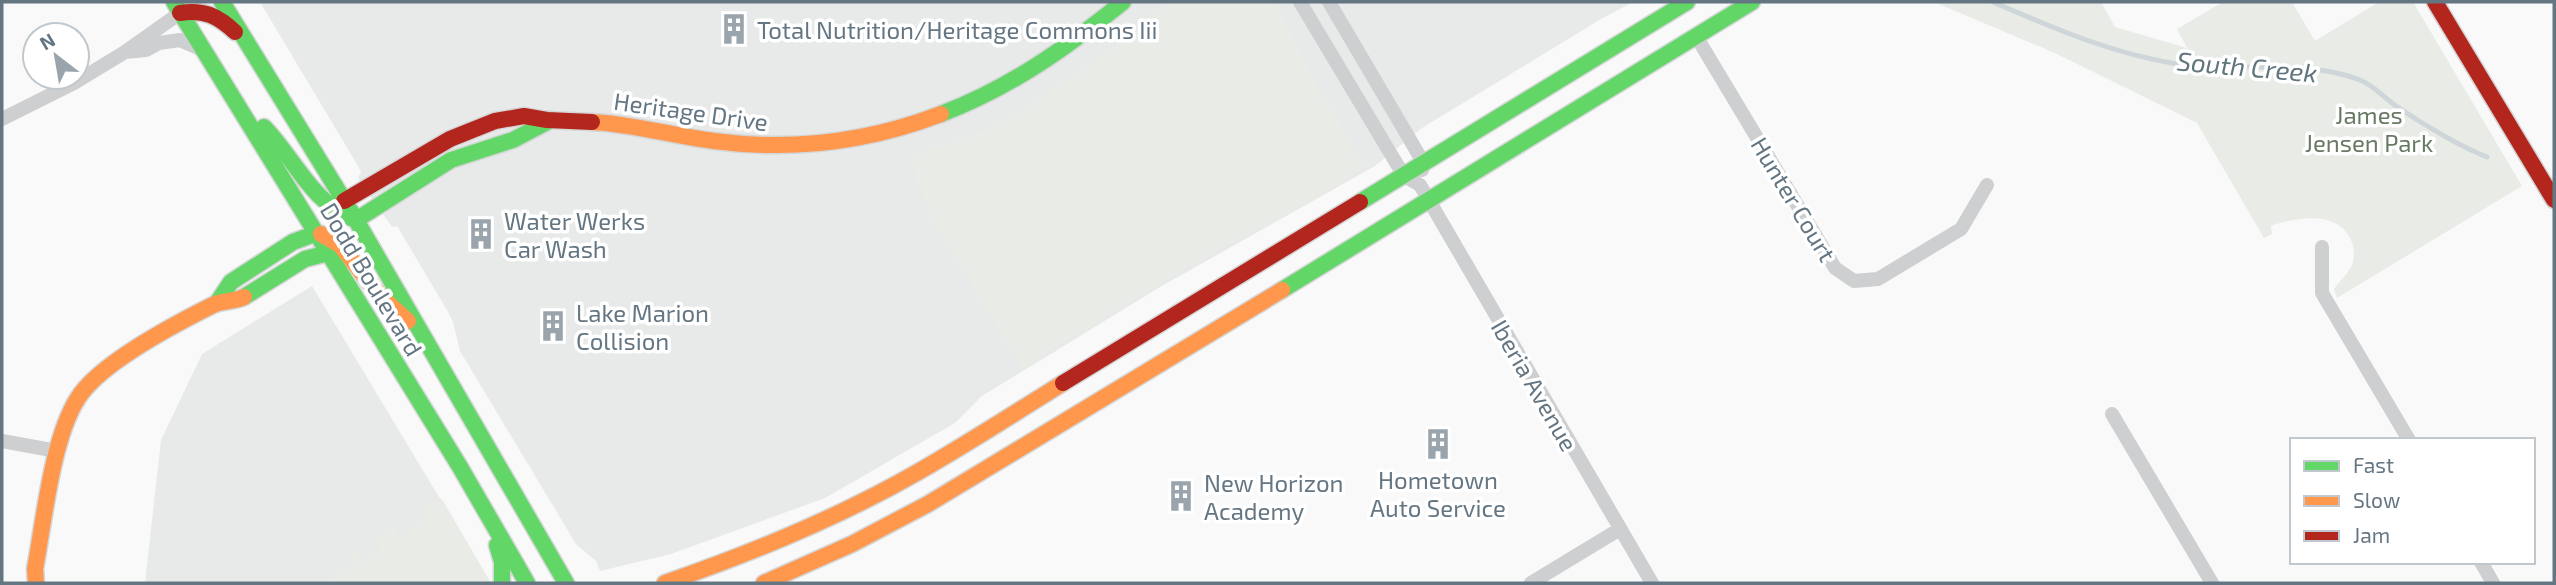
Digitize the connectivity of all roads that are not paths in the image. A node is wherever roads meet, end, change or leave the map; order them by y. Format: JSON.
{"nodes":[{"id":1,"x":222,"y":2,"type":"edge"},
{"id":2,"x":1123,"y":2,"type":"edge"},
{"id":3,"x":1300,"y":2,"type":"edge"},
{"id":4,"x":1329,"y":2,"type":"edge"},
{"id":5,"x":1687,"y":2,"type":"edge"},
{"id":6,"x":1752,"y":2,"type":"edge"},
{"id":7,"x":2435,"y":2,"type":"edge"},
{"id":8,"x":177,"y":7,"type":"edge"},
{"id":9,"x":1696,"y":36,"type":"junction"},
{"id":10,"x":250,"y":45,"type":"junction"},
{"id":11,"x":203,"y":50,"type":"junction"},
{"id":12,"x":125,"y":52,"type":"junction"},
{"id":13,"x":235,"y":101,"type":"junction"},
{"id":14,"x":2,"y":119,"type":"edge"},
{"id":15,"x":551,"y":120,"type":"junction"},
{"id":16,"x":1423,"y":164,"type":"junction"},
{"id":17,"x":1404,"y":176,"type":"junction"},
{"id":18,"x":1420,"y":185,"type":"junction"},
{"id":19,"x":1987,"y":185,"type":"dead end"},
{"id":20,"x":2554,"y":200,"type":"edge"},
{"id":21,"x":344,"y":201,"type":"junction"},
{"id":22,"x":1428,"y":202,"type":"junction"},
{"id":23,"x":356,"y":220,"type":"junction"},
{"id":24,"x":317,"y":233,"type":"junction"},
{"id":25,"x":2322,"y":247,"type":"dead end"},
{"id":26,"x":328,"y":253,"type":"junction"},
{"id":27,"x":217,"y":303,"type":"junction"},
{"id":28,"x":423,"y":334,"type":"junction"},
{"id":29,"x":2112,"y":414,"type":"dead end"},
{"id":30,"x":2408,"y":438,"type":"edge"},
{"id":31,"x":2,"y":442,"type":"edge"},
{"id":32,"x":57,"y":451,"type":"junction"},
{"id":33,"x":490,"y":519,"type":"junction"},
{"id":34,"x":1620,"y":529,"type":"junction"},
{"id":35,"x":2482,"y":564,"type":"edge"},
{"id":36,"x":36,"y":576,"type":"edge"},
{"id":37,"x":23,"y":583,"type":"edge"},
{"id":38,"x":502,"y":583,"type":"edge"},
{"id":39,"x":527,"y":583,"type":"edge"},
{"id":40,"x":566,"y":583,"type":"edge"},
{"id":41,"x":665,"y":583,"type":"edge"},
{"id":42,"x":764,"y":583,"type":"edge"},
{"id":43,"x":1531,"y":583,"type":"edge"},
{"id":44,"x":1652,"y":583,"type":"edge"},
{"id":45,"x":2212,"y":583,"type":"edge"},
{"id":46,"x":2493,"y":583,"type":"edge"}],
"edges":[{"from":1,"to":10,"type":"main road","name":"Dodd Boulevard"},
{"from":2,"to":15,"type":"main road","name":"Heritage Drive"},
{"from":3,"to":17,"type":"street"},
{"from":4,"to":16,"type":"street"},
{"from":5,"to":16,"type":"main road"},
{"from":6,"to":9,"type":"main road"},
{"from":7,"to":20,"type":"main road"},
{"from":8,"to":10,"type":"main road"},
{"from":8,"to":11,"type":"main road","name":"Dodd Boulevard"},
{"from":8,"to":12,"type":"street"},
{"from":9,"to":19,"type":"street","name":"Hunter Court"},
{"from":9,"to":22,"type":"main road"},
{"from":10,"to":21,"type":"main road","name":"Dodd Boulevard"},
{"from":11,"to":12,"type":"street"},
{"from":11,"to":13,"type":"main road","name":"Dodd Boulevard"},
{"from":12,"to":14,"type":"street"},
{"from":13,"to":23,"type":"main road"},
{"from":13,"to":24,"type":"main road","name":"Dodd Boulevard"},
{"from":15,"to":21,"type":"main road","name":"Heritage Drive"},
{"from":15,"to":23,"type":"main road","name":"Heritage Drive"},
{"from":16,"to":17,"type":"main road"},
{"from":16,"to":18,"type":"street"},
{"from":17,"to":18,"type":"street"},
{"from":17,"to":41,"type":"main road"},
{"from":18,"to":22,"type":"street","name":"Iberia Avenue"},
{"from":21,"to":23,"type":"main road","name":"Dodd Boulevard"},
{"from":22,"to":34,"type":"street","name":"Iberia Avenue"},
{"from":22,"to":42,"type":"main road"},
{"from":23,"to":28,"type":"main road","name":"Dodd Boulevard"},
{"from":24,"to":26,"type":"main road","name":"Dodd Boulevard"},
{"from":24,"to":27,"type":"main road"},
{"from":24,"to":28,"type":"main road"},
{"from":25,"to":30,"type":"street"},
{"from":26,"to":27,"type":"main road"},
{"from":26,"to":33,"type":"main road","name":"Dodd Boulevard"},
{"from":27,"to":32,"type":"main road"},
{"from":28,"to":40,"type":"main road","name":"Dodd Boulevard"},
{"from":29,"to":45,"type":"street"},
{"from":31,"to":32,"type":"street"},
{"from":32,"to":36,"type":"main road"},
{"from":33,"to":38,"type":"main road"},
{"from":33,"to":39,"type":"main road","name":"Dodd Boulevard"},
{"from":34,"to":43,"type":"street"},
{"from":34,"to":44,"type":"street","name":"Iberia Avenue"},
{"from":35,"to":46,"type":"street"},
{"from":36,"to":37,"type":"main road"}]}
